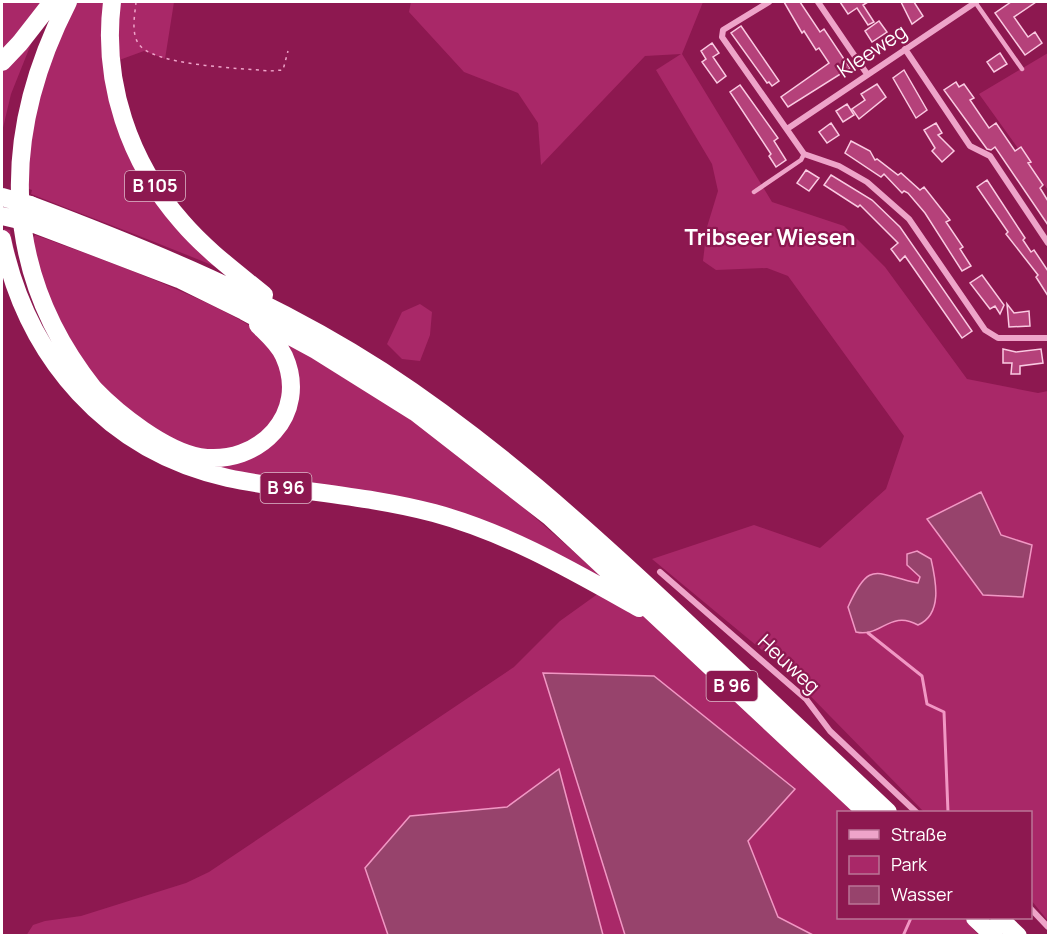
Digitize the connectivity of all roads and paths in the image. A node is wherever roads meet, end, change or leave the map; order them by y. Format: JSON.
{"nodes":[{"id":1,"x":52,"y":2,"type":"edge"},
{"id":2,"x":58,"y":2,"type":"edge"},
{"id":3,"x":68,"y":2,"type":"edge"},
{"id":4,"x":111,"y":2,"type":"edge"},
{"id":5,"x":136,"y":2,"type":"edge"},
{"id":6,"x":769,"y":2,"type":"edge"},
{"id":7,"x":818,"y":2,"type":"edge"},
{"id":8,"x":976,"y":2,"type":"edge"},
{"id":9,"x":905,"y":49,"type":"junction"},
{"id":10,"x":288,"y":51,"type":"dead end"},
{"id":11,"x":2,"y":62,"type":"edge"},
{"id":12,"x":1022,"y":69,"type":"dead end"},
{"id":13,"x":867,"y":74,"type":"junction"},
{"id":14,"x":11,"y":105,"type":"dead end"},
{"id":15,"x":787,"y":129,"type":"junction"},
{"id":16,"x":804,"y":154,"type":"junction"},
{"id":17,"x":754,"y":192,"type":"dead end"},
{"id":18,"x":2,"y":197,"type":"edge"},
{"id":19,"x":31,"y":214,"type":"junction"},
{"id":20,"x":2,"y":216,"type":"edge"},
{"id":21,"x":2,"y":239,"type":"edge"},
{"id":22,"x":1048,"y":243,"type":"edge"},
{"id":23,"x":244,"y":310,"type":"junction"},
{"id":24,"x":294,"y":319,"type":"junction"},
{"id":25,"x":1048,"y":338,"type":"edge"},
{"id":26,"x":660,"y":572,"type":"dead end"},
{"id":27,"x":666,"y":623,"type":"junction"},
{"id":28,"x":863,"y":803,"type":"edge"},
{"id":29,"x":883,"y":811,"type":"edge"},
{"id":30,"x":914,"y":811,"type":"edge"},
{"id":31,"x":1032,"y":910,"type":"edge"},
{"id":32,"x":1000,"y":919,"type":"edge"},
{"id":33,"x":977,"y":920,"type":"edge"},
{"id":34,"x":1048,"y":927,"type":"edge"},
{"id":35,"x":994,"y":936,"type":"edge"},
{"id":36,"x":1018,"y":936,"type":"edge"}],
"edges":[{"from":1,"to":11,"type":"highway"},
{"from":2,"to":14,"type":"highway"},
{"from":3,"to":23,"type":"highway","number":"B 96"},
{"from":4,"to":24,"type":"highway","number":"B 105"},
{"from":5,"to":10,"type":"path"},
{"from":6,"to":15,"type":"street"},
{"from":7,"to":13,"type":"street"},
{"from":8,"to":9,"type":"street","name":"Kleeweg"},
{"from":8,"to":12,"type":"lane"},
{"from":9,"to":13,"type":"street","name":"Kleeweg"},
{"from":9,"to":22,"type":"street"},
{"from":13,"to":15,"type":"street","name":"Kleeweg"},
{"from":15,"to":16,"type":"street"},
{"from":16,"to":17,"type":"lane"},
{"from":16,"to":25,"type":"street"},
{"from":18,"to":19,"type":"highway","number":"B 96","bridge":true},
{"from":19,"to":20,"type":"highway","number":"B 96","bridge":true},
{"from":19,"to":23,"type":"highway","number":"B 96"},
{"from":19,"to":24,"type":"highway","number":"B 96"},
{"from":21,"to":27,"type":"highway","number":"B 96"},
{"from":23,"to":27,"type":"highway","number":"B 96"},
{"from":24,"to":28,"type":"highway","number":"B 96"},
{"from":26,"to":30,"type":"street","name":"Heuweg"},
{"from":27,"to":28,"type":"highway","number":"B 96"},
{"from":28,"to":29,"type":"highway","number":"B 96"},
{"from":31,"to":34,"type":"street"},
{"from":32,"to":36,"type":"highway"},
{"from":33,"to":35,"type":"highway"}]}
